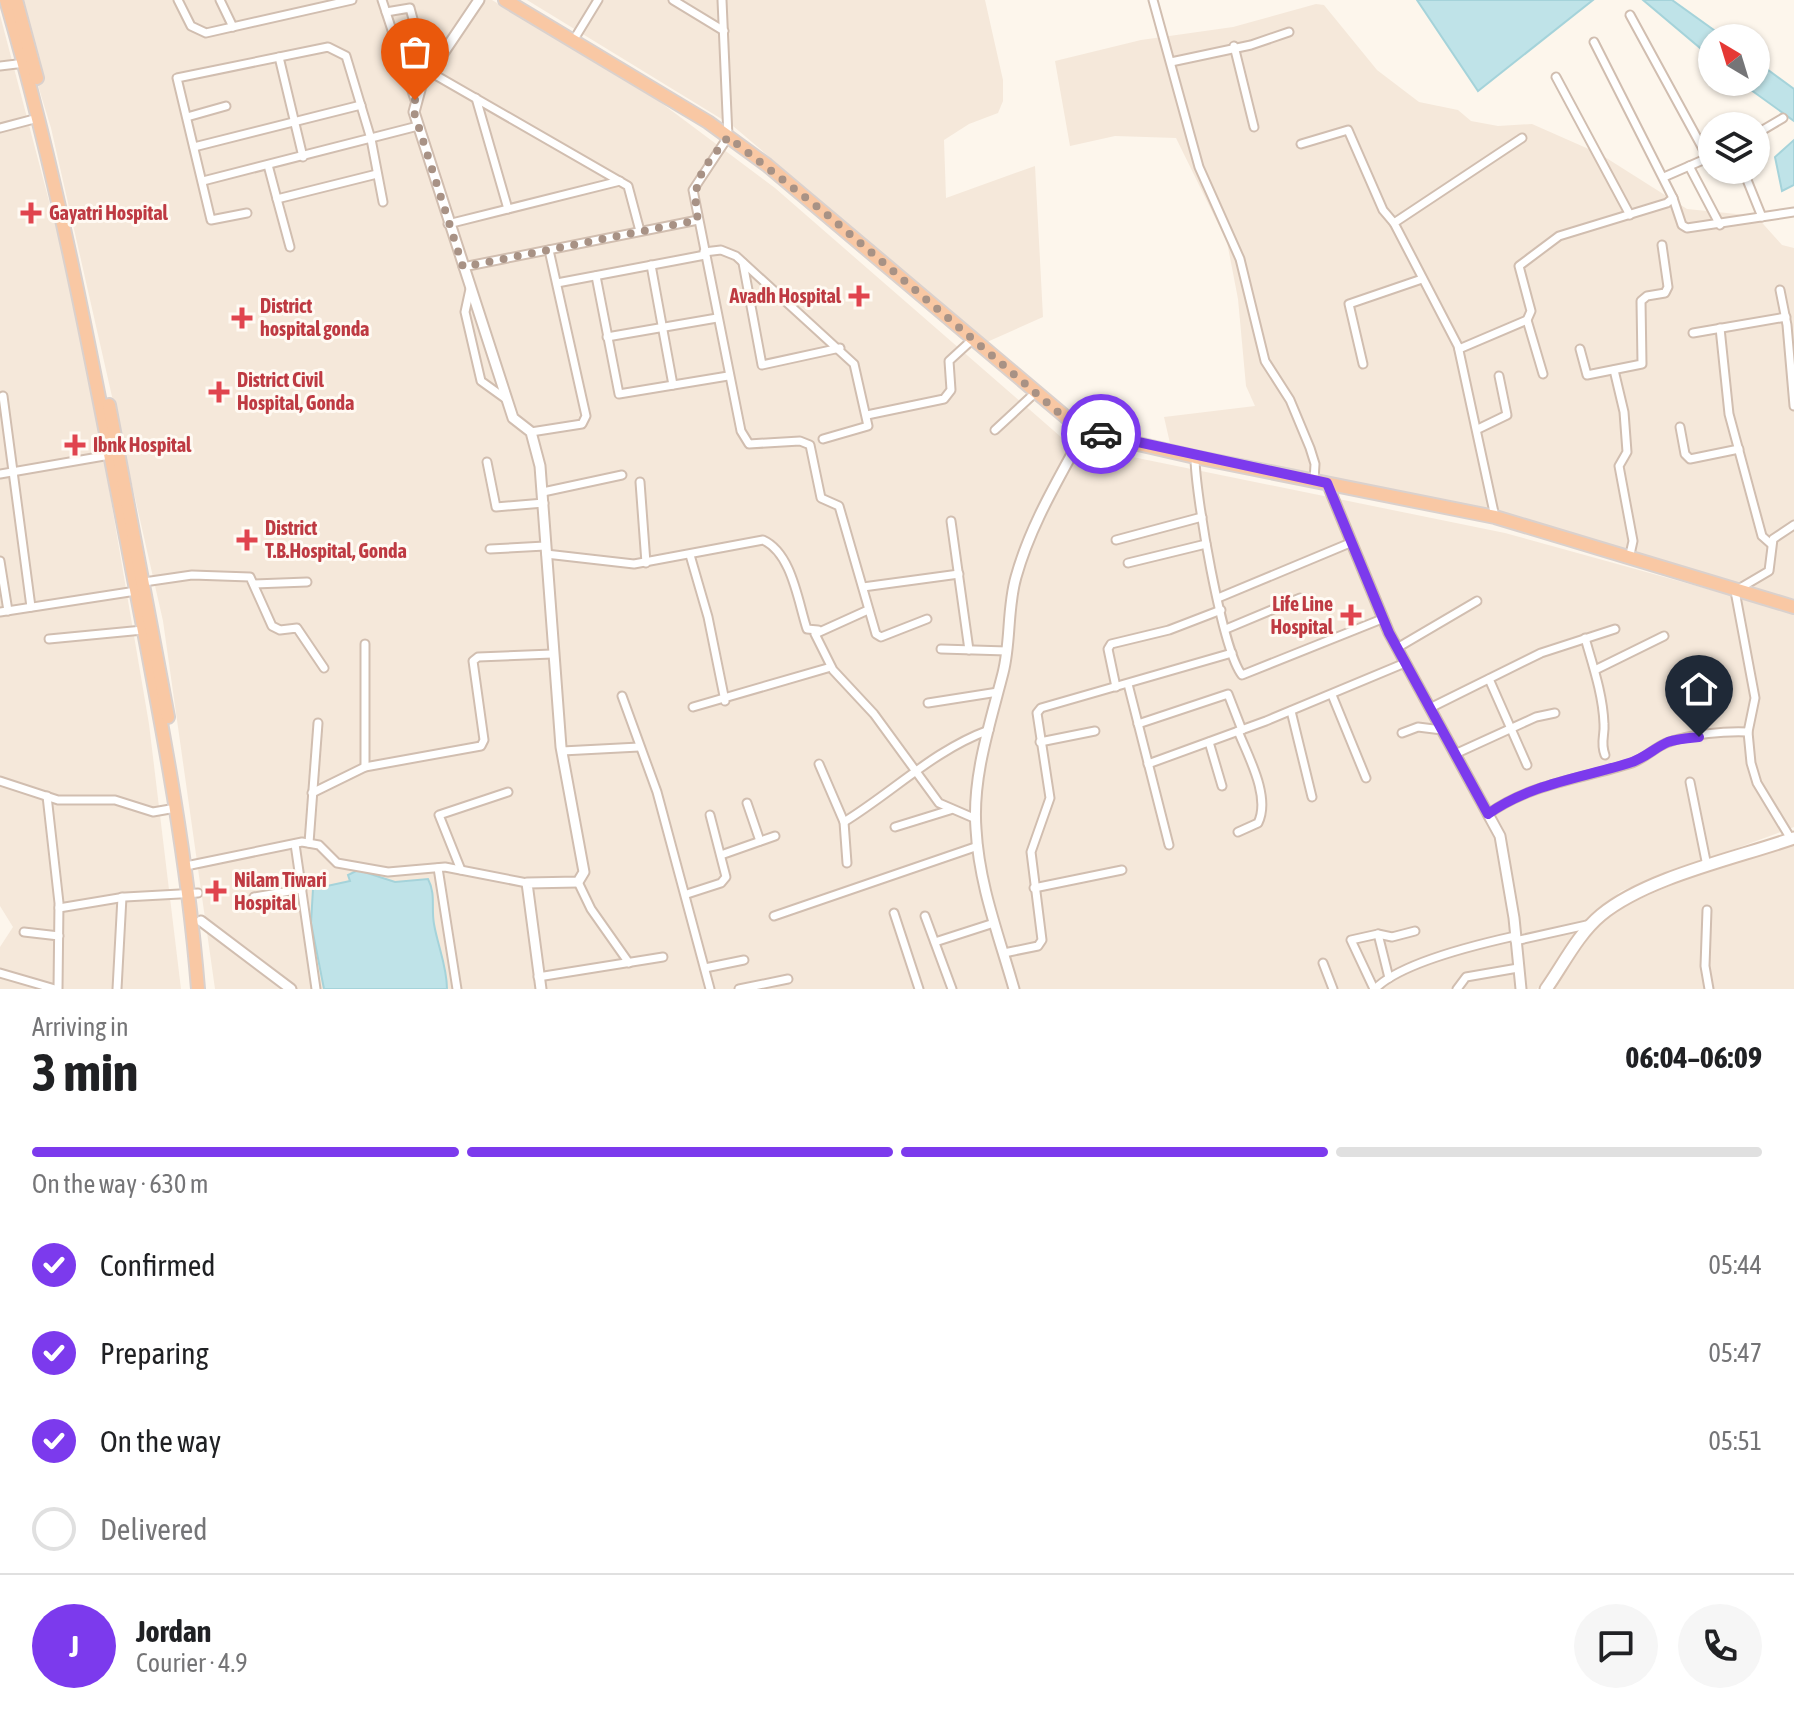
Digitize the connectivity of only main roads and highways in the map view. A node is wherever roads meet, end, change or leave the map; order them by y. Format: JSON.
{"nodes":[{"id":1,"x":6,"y":0,"type":"edge"},
{"id":2,"x":16,"y":0,"type":"edge"},
{"id":3,"x":505,"y":0,"type":"edge"},
{"id":4,"x":140,"y":587,"type":"junction"},
{"id":5,"x":1794,"y":607,"type":"edge"},
{"id":6,"x":1792,"y":838,"type":"edge"},
{"id":7,"x":190,"y":865,"type":"junction"},
{"id":8,"x":194,"y":894,"type":"junction"},
{"id":9,"x":198,"y":989,"type":"edge"},
{"id":10,"x":206,"y":989,"type":"edge"},
{"id":11,"x":1546,"y":989,"type":"edge"}],
"edges":[{"from":1,"to":4,"type":"highway"},
{"from":2,"to":4,"type":"highway"},
{"from":3,"to":5,"type":"highway"},
{"from":4,"to":7,"type":"highway"},
{"from":4,"to":7,"type":"highway"},
{"from":6,"to":11,"type":"main road"},
{"from":7,"to":8,"type":"highway"},
{"from":8,"to":9,"type":"highway"},
{"from":8,"to":10,"type":"highway"}]}
